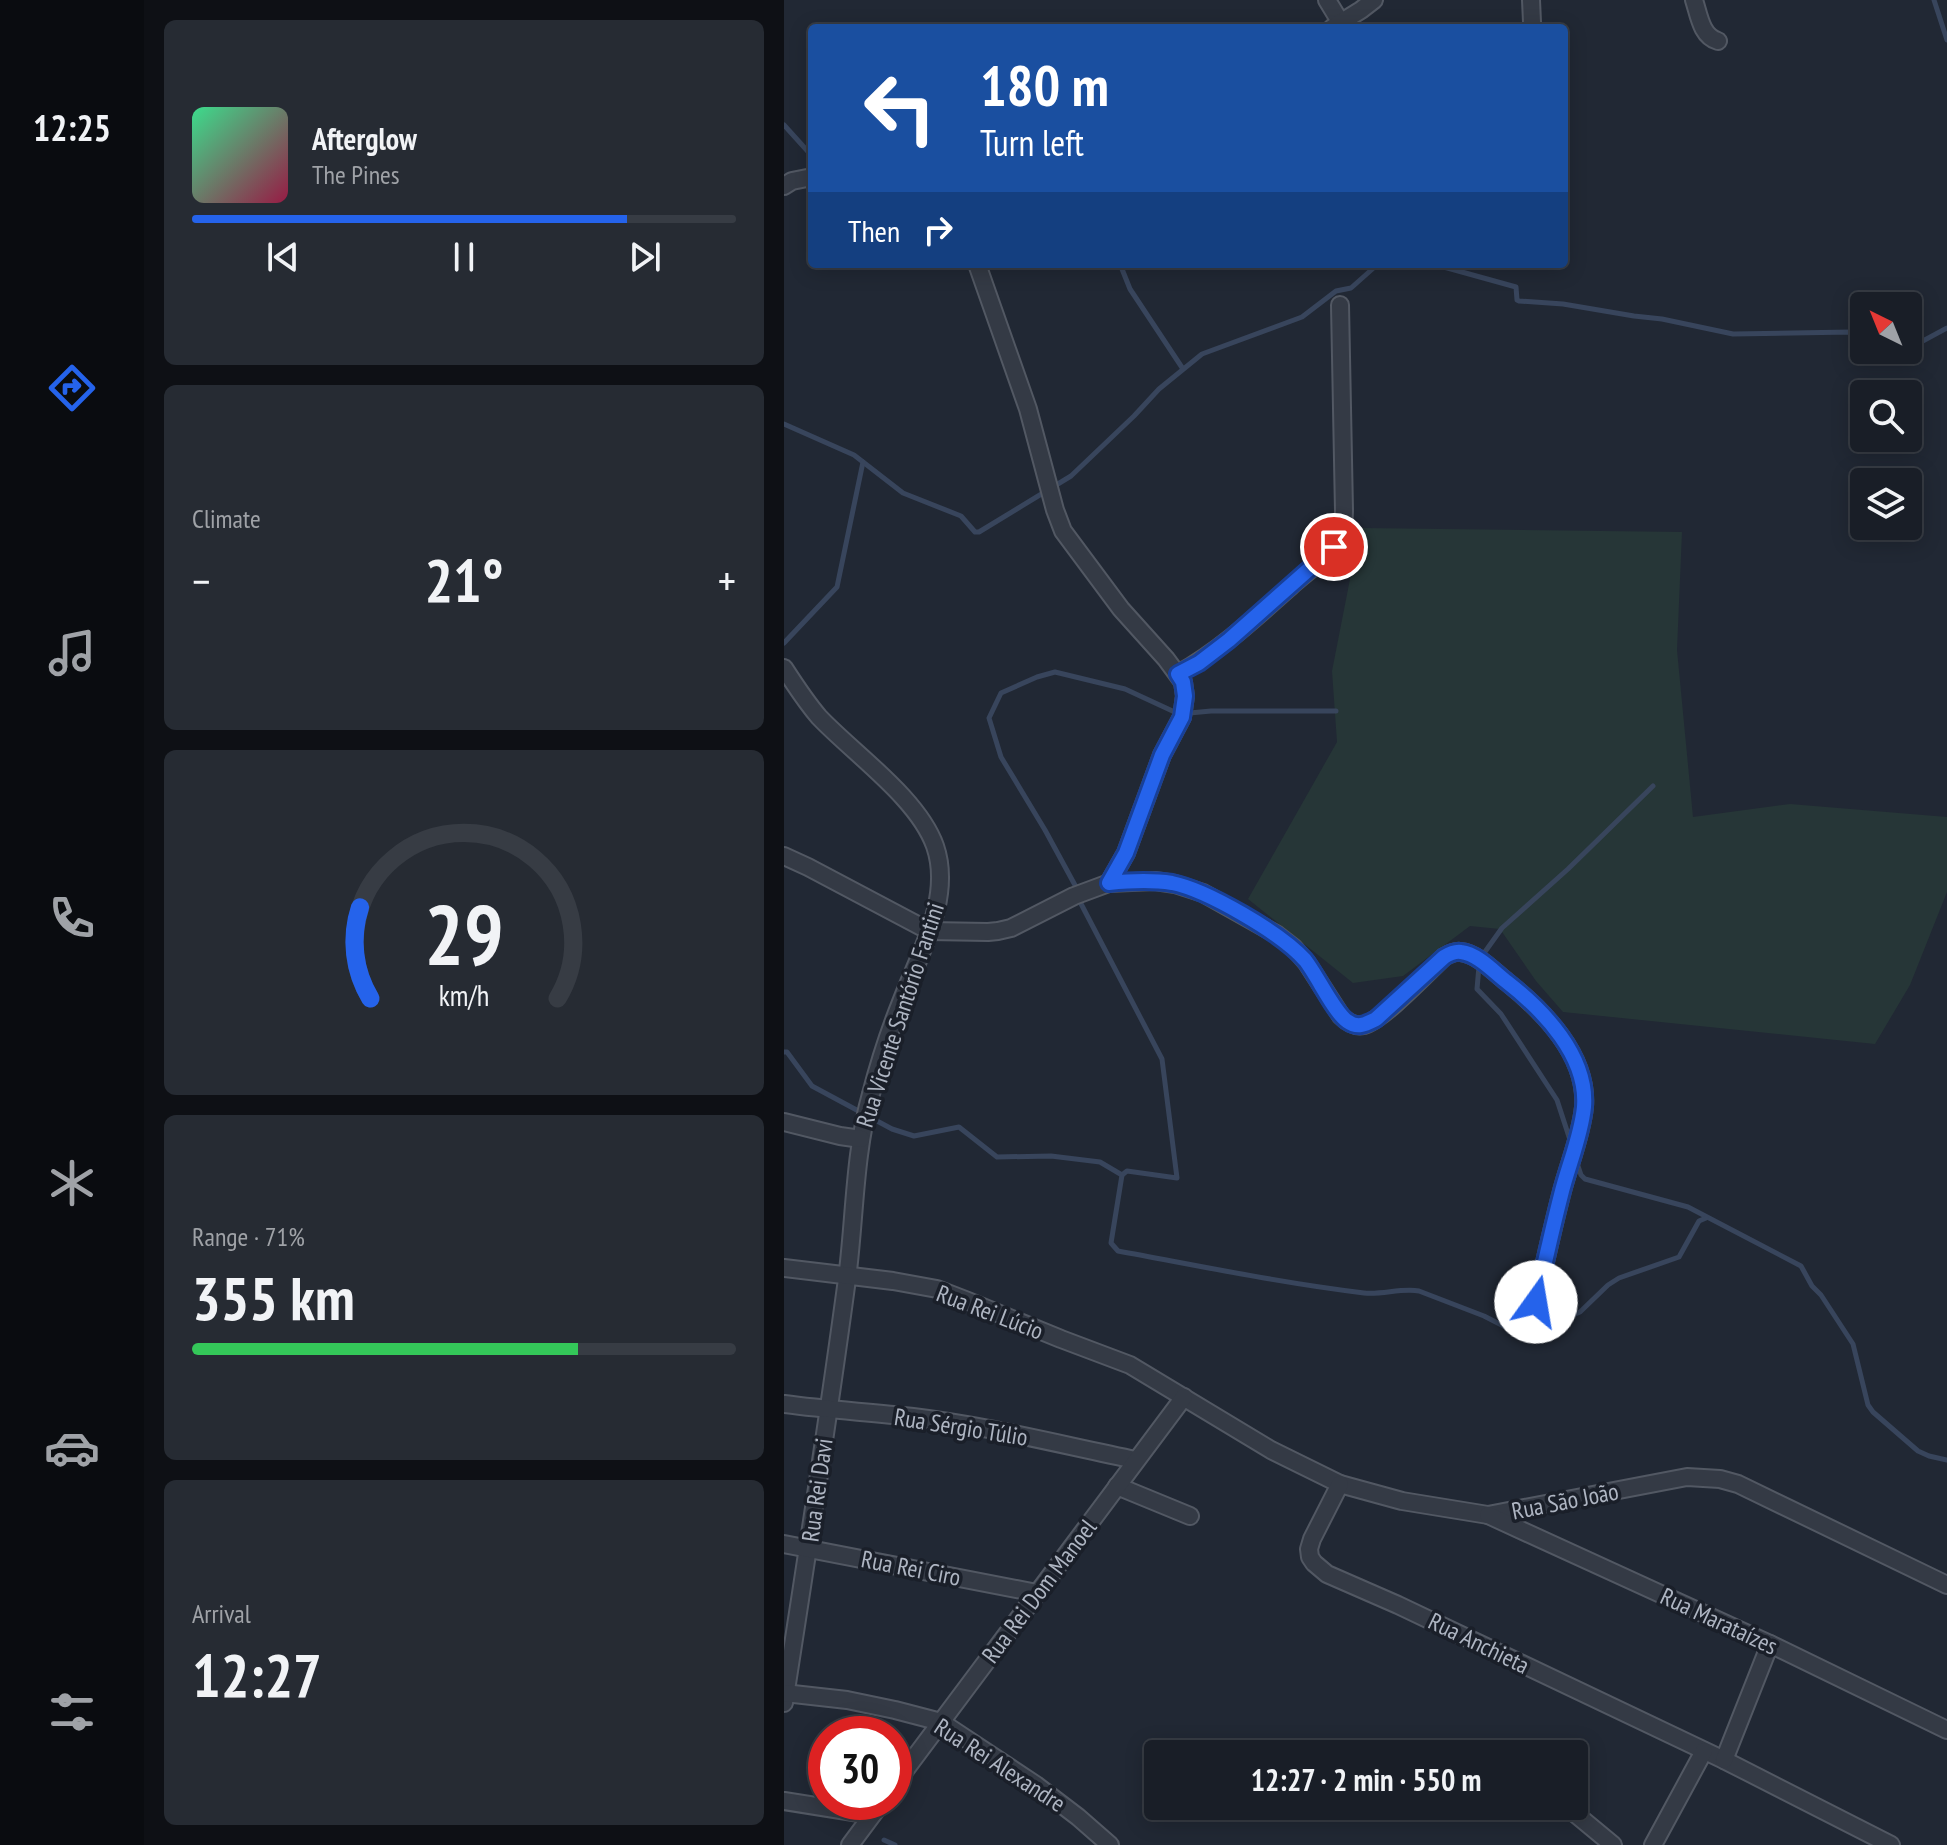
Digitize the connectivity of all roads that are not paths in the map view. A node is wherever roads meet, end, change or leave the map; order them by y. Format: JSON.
{"nodes":[{"id":1,"x":1327,"y":0,"type":"edge"},
{"id":2,"x":1374,"y":0,"type":"edge"},
{"id":3,"x":1531,"y":0,"type":"edge"},
{"id":4,"x":1694,"y":0,"type":"edge"},
{"id":5,"x":1532,"y":22,"type":"dead end"},
{"id":6,"x":1336,"y":24,"type":"edge"},
{"id":7,"x":1340,"y":24,"type":"edge"},
{"id":8,"x":1718,"y":41,"type":"dead end"},
{"id":9,"x":808,"y":178,"type":"edge"},
{"id":10,"x":784,"y":186,"type":"edge"},
{"id":11,"x":978,"y":268,"type":"edge"},
{"id":12,"x":1340,"y":305,"type":"dead end"},
{"id":13,"x":784,"y":668,"type":"edge"},
{"id":14,"x":1178,"y":674,"type":"junction"},
{"id":15,"x":784,"y":856,"type":"edge"},
{"id":16,"x":1109,"y":883,"type":"junction"},
{"id":17,"x":929,"y":931,"type":"junction"},
{"id":18,"x":784,"y":1122,"type":"edge"},
{"id":19,"x":861,"y":1139,"type":"junction"},
{"id":20,"x":784,"y":1268,"type":"edge"},
{"id":21,"x":848,"y":1276,"type":"junction"},
{"id":22,"x":1536,"y":1302,"type":"dead end"},
{"id":23,"x":1184,"y":1397,"type":"junction"},
{"id":24,"x":784,"y":1404,"type":"edge"},
{"id":25,"x":829,"y":1410,"type":"junction"},
{"id":26,"x":1136,"y":1460,"type":"junction"},
{"id":27,"x":1340,"y":1484,"type":"junction"},
{"id":28,"x":1117,"y":1486,"type":"junction"},
{"id":29,"x":1488,"y":1515,"type":"junction"},
{"id":30,"x":1190,"y":1516,"type":"dead end"},
{"id":31,"x":784,"y":1544,"type":"edge"},
{"id":32,"x":808,"y":1548,"type":"junction"},
{"id":33,"x":1947,"y":1585,"type":"edge"},
{"id":34,"x":1037,"y":1593,"type":"junction"},
{"id":35,"x":1770,"y":1644,"type":"junction"},
{"id":36,"x":785,"y":1696,"type":"edge"},
{"id":37,"x":941,"y":1722,"type":"junction"},
{"id":38,"x":1947,"y":1730,"type":"edge"},
{"id":39,"x":1704,"y":1751,"type":"junction"},
{"id":40,"x":1724,"y":1760,"type":"junction"},
{"id":41,"x":912,"y":1761,"type":"edge"},
{"id":42,"x":784,"y":1801,"type":"edge"},
{"id":43,"x":808,"y":1803,"type":"edge"},
{"id":44,"x":868,"y":1820,"type":"edge"},
{"id":45,"x":1583,"y":1820,"type":"edge"},
{"id":46,"x":850,"y":1845,"type":"edge"},
{"id":47,"x":1110,"y":1845,"type":"edge"},
{"id":48,"x":1613,"y":1845,"type":"edge"},
{"id":49,"x":1653,"y":1845,"type":"edge"},
{"id":50,"x":1891,"y":1845,"type":"edge"}],
"edges":[{"from":1,"to":6,"type":"street"},
{"from":2,"to":7,"type":"street"},
{"from":3,"to":5,"type":"street"},
{"from":4,"to":8,"type":"street"},
{"from":9,"to":10,"type":"street"},
{"from":11,"to":14,"type":"street"},
{"from":12,"to":14,"type":"street"},
{"from":13,"to":17,"type":"street","name":"Rua Vicente Santório Fantini"},
{"from":14,"to":16,"type":"street"},
{"from":15,"to":17,"type":"street"},
{"from":16,"to":17,"type":"street"},
{"from":16,"to":22,"type":"street"},
{"from":17,"to":19,"type":"street","name":"Rua Vicente Santório Fantini"},
{"from":18,"to":19,"type":"street"},
{"from":19,"to":21,"type":"street","name":"Rua Vicente Santório Fantini"},
{"from":20,"to":21,"type":"street","name":"Rua Rei Lúcio"},
{"from":21,"to":23,"type":"street","name":"Rua Rei Lúcio"},
{"from":21,"to":25,"type":"street","name":"Rua Rei Davi"},
{"from":23,"to":26,"type":"street","name":"Rua Rei Dom Manoel"},
{"from":23,"to":27,"type":"street","name":"Rua São João"},
{"from":24,"to":25,"type":"street","name":"Rua Sérgio Túlio"},
{"from":25,"to":26,"type":"street","name":"Rua Sérgio Túlio"},
{"from":25,"to":32,"type":"street","name":"Rua Rei Davi"},
{"from":26,"to":28,"type":"street","name":"Rua Rei Dom Manoel"},
{"from":27,"to":29,"type":"street","name":"Rua São João"},
{"from":27,"to":39,"type":"street","name":"Rua Anchieta"},
{"from":28,"to":30,"type":"street"},
{"from":28,"to":34,"type":"street","name":"Rua Rei Dom Manoel"},
{"from":29,"to":33,"type":"street","name":"Rua São João"},
{"from":29,"to":35,"type":"street","name":"Rua Marataízes"},
{"from":31,"to":32,"type":"street","name":"Rua Rei Ciro"},
{"from":32,"to":34,"type":"street","name":"Rua Rei Ciro"},
{"from":32,"to":36,"type":"street","name":"Rua Rei Davi"},
{"from":34,"to":37,"type":"street","name":"Rua Rei Dom Manoel"},
{"from":35,"to":38,"type":"street","name":"Rua Marataízes"},
{"from":35,"to":40,"type":"street"},
{"from":36,"to":37,"type":"street","name":"Rua Rei Alexandre"},
{"from":37,"to":41,"type":"street","name":"Rua Rei Dom Manoel"},
{"from":37,"to":47,"type":"street","name":"Rua Rei Alexandre"},
{"from":39,"to":40,"type":"street","name":"Rua Anchieta"},
{"from":39,"to":49,"type":"street"},
{"from":40,"to":50,"type":"street","name":"Rua Anchieta"},
{"from":42,"to":43,"type":"street"},
{"from":44,"to":46,"type":"street"},
{"from":45,"to":48,"type":"street"}]}
